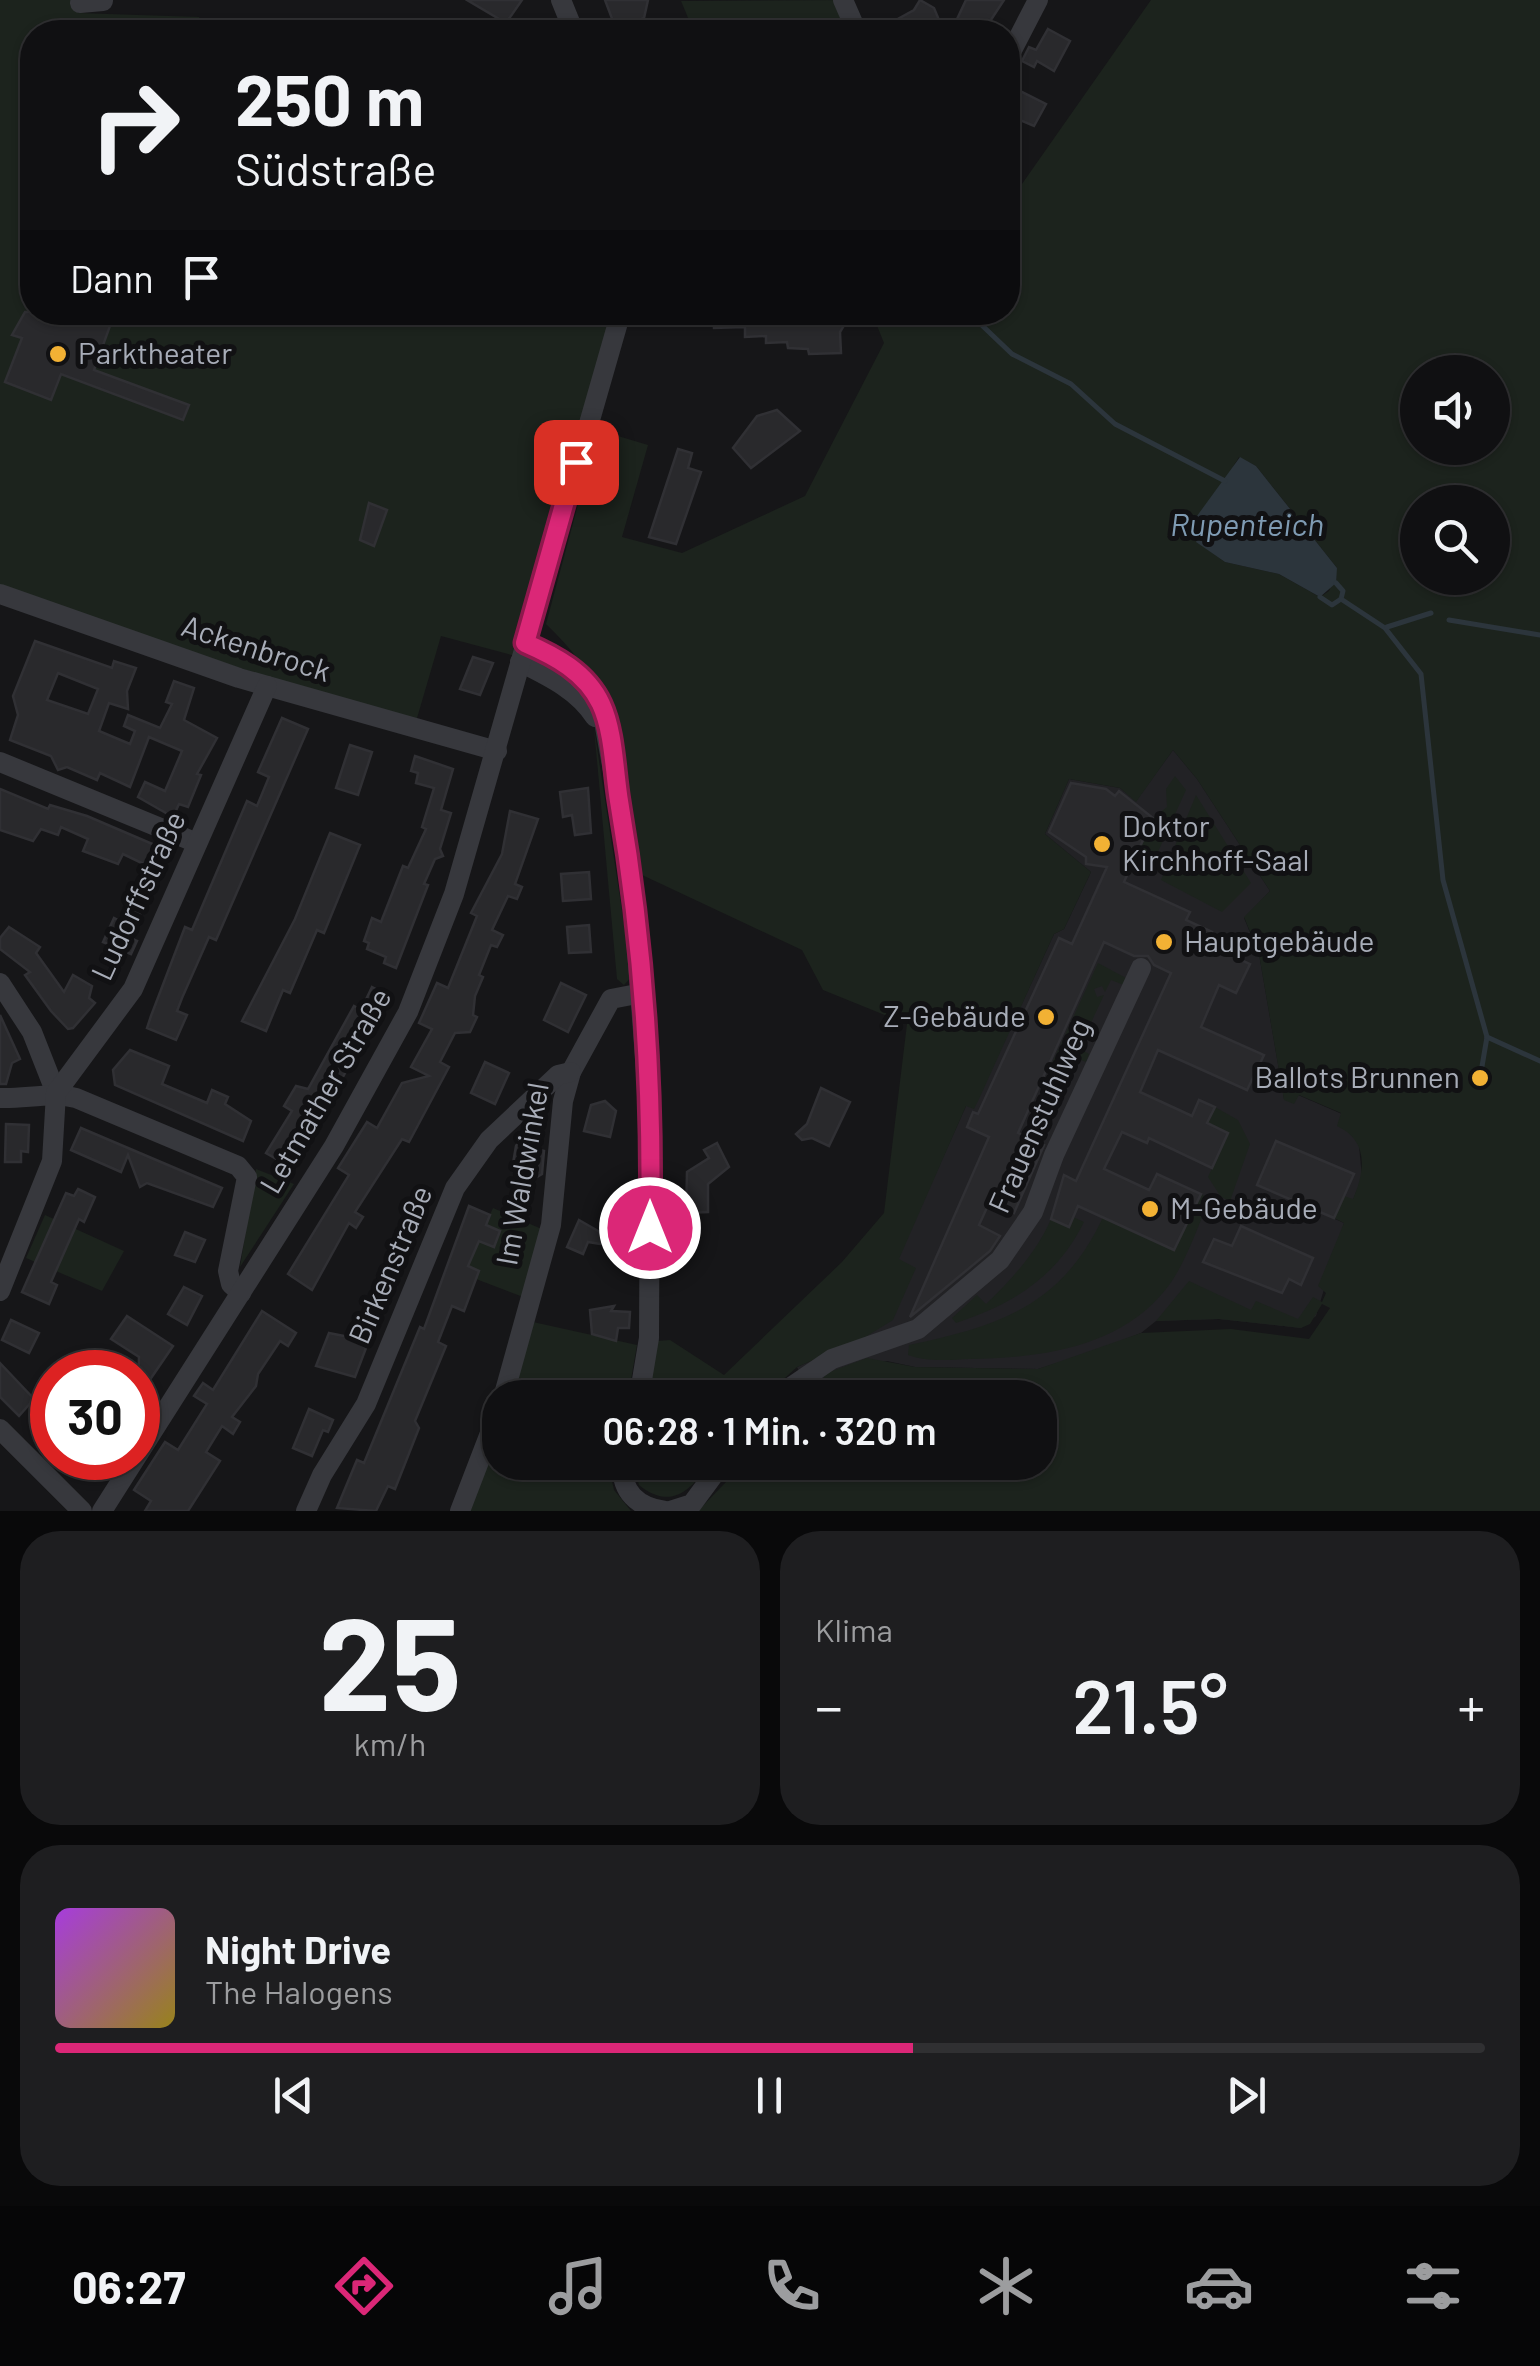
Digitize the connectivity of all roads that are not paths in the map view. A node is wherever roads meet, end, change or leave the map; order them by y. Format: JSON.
{"nodes":[{"id":1,"x":1038,"y":0,"type":"edge"},
{"id":2,"x":103,"y":2,"type":"edge"},
{"id":3,"x":80,"y":3,"type":"dead end"},
{"id":4,"x":1020,"y":35,"type":"edge"},
{"id":5,"x":617,"y":325,"type":"edge"},
{"id":6,"x":1,"y":597,"type":"edge"},
{"id":7,"x":522,"y":653,"type":"junction"},
{"id":8,"x":267,"y":686,"type":"junction"},
{"id":9,"x":497,"y":750,"type":"junction"},
{"id":10,"x":0,"y":762,"type":"edge"},
{"id":11,"x":197,"y":843,"type":"junction"},
{"id":12,"x":1141,"y":968,"type":"dead end"},
{"id":13,"x":0,"y":983,"type":"edge"},
{"id":14,"x":642,"y":992,"type":"junction"},
{"id":15,"x":571,"y":1072,"type":"junction"},
{"id":16,"x":56,"y":1093,"type":"junction"},
{"id":17,"x":0,"y":1098,"type":"edge"},
{"id":18,"x":0,"y":1291,"type":"edge"},
{"id":19,"x":241,"y":1293,"type":"junction"},
{"id":20,"x":509,"y":1380,"type":"edge"},
{"id":21,"x":642,"y":1380,"type":"edge"},
{"id":22,"x":796,"y":1380,"type":"edge"},
{"id":23,"x":0,"y":1429,"type":"edge"},
{"id":24,"x":482,"y":1453,"type":"edge"},
{"id":25,"x":624,"y":1480,"type":"edge"},
{"id":26,"x":710,"y":1480,"type":"edge"},
{"id":27,"x":82,"y":1511,"type":"edge"},
{"id":28,"x":102,"y":1511,"type":"edge"},
{"id":29,"x":306,"y":1511,"type":"edge"},
{"id":30,"x":460,"y":1511,"type":"edge"},
{"id":31,"x":668,"y":1511,"type":"edge"}],
"edges":[{"from":1,"to":4,"type":"street"},
{"from":2,"to":3,"type":"street"},
{"from":5,"to":7,"type":"street","name":"Letmather Straße"},
{"from":6,"to":8,"type":"street","name":"Ackenbrock"},
{"from":7,"to":9,"type":"street","name":"Letmather Straße"},
{"from":7,"to":14,"type":"street"},
{"from":8,"to":9,"type":"street","name":"Ackenbrock"},
{"from":8,"to":11,"type":"street","name":"Ludorffstraße"},
{"from":9,"to":19,"type":"street","name":"Letmather Straße"},
{"from":10,"to":11,"type":"street"},
{"from":11,"to":16,"type":"street","name":"Ludorffstraße"},
{"from":12,"to":22,"type":"street","name":"Frauenstuhlweg"},
{"from":13,"to":16,"type":"street"},
{"from":14,"to":15,"type":"street","name":"Im Waldwinkel"},
{"from":14,"to":21,"type":"street"},
{"from":15,"to":20,"type":"street","name":"Im Waldwinkel"},
{"from":15,"to":29,"type":"street","name":"Birkenstraße"},
{"from":16,"to":17,"type":"street"},
{"from":16,"to":18,"type":"street"},
{"from":16,"to":19,"type":"street"},
{"from":19,"to":28,"type":"street","name":"Letmather Straße"},
{"from":23,"to":27,"type":"street"},
{"from":24,"to":30,"type":"street"},
{"from":25,"to":31,"type":"street"},
{"from":26,"to":31,"type":"street"}]}
